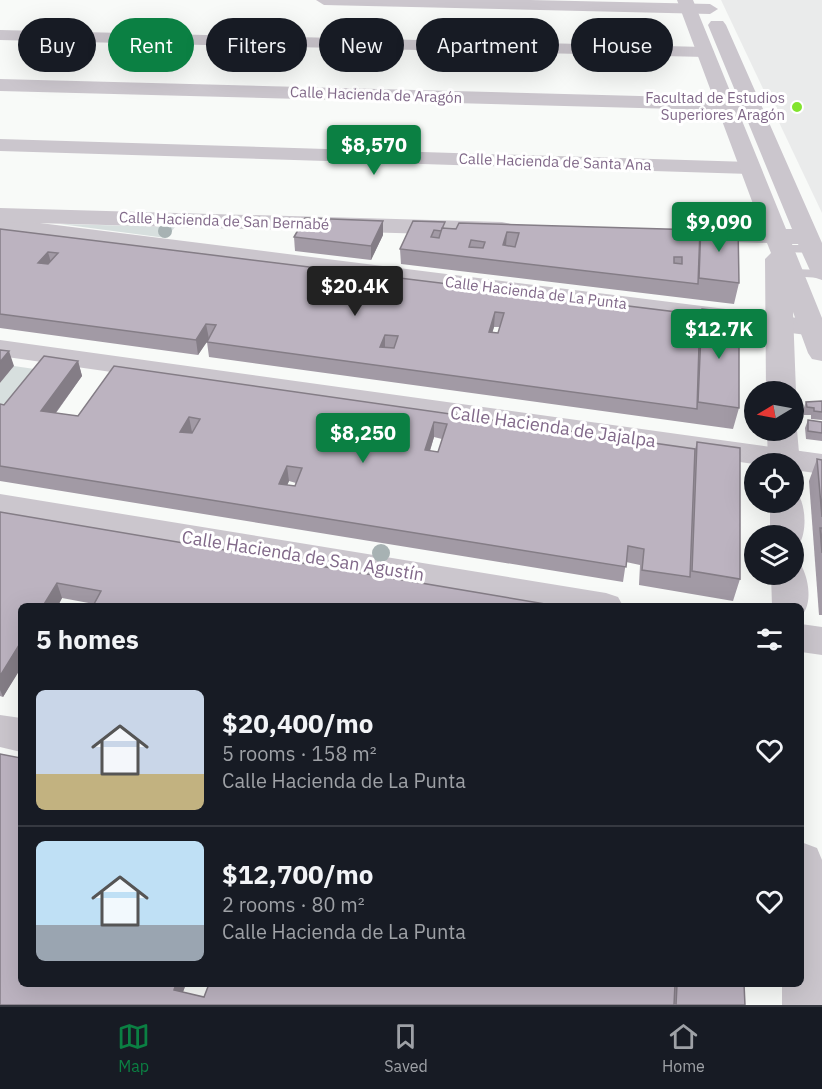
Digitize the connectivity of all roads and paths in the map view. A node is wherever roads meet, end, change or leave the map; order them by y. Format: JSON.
{"nodes":[{"id":1,"x":324,"y":0,"type":"edge"},
{"id":2,"x":698,"y":4,"type":"edge"},
{"id":3,"x":0,"y":34,"type":"edge"},
{"id":4,"x":705,"y":52,"type":"junction"},
{"id":5,"x":0,"y":85,"type":"edge"},
{"id":6,"x":725,"y":104,"type":"junction"},
{"id":7,"x":752,"y":105,"type":"junction"},
{"id":8,"x":0,"y":145,"type":"edge"},
{"id":9,"x":750,"y":168,"type":"junction"},
{"id":10,"x":0,"y":215,"type":"edge"},
{"id":11,"x":0,"y":225,"type":"edge"},
{"id":12,"x":526,"y":229,"type":"edge"},
{"id":13,"x":670,"y":233,"type":"edge"},
{"id":14,"x":779,"y":243,"type":"junction"},
{"id":15,"x":814,"y":245,"type":"edge"},
{"id":16,"x":792,"y":273,"type":"junction"},
{"id":17,"x":822,"y":273,"type":"edge"},
{"id":18,"x":778,"y":324,"type":"junction"},
{"id":19,"x":817,"y":329,"type":"edge"},
{"id":20,"x":0,"y":348,"type":"edge"},
{"id":21,"x":822,"y":353,"type":"edge"},
{"id":22,"x":781,"y":381,"type":"edge"},
{"id":23,"x":783,"y":451,"type":"edge"},
{"id":24,"x":822,"y":464,"type":"edge"},
{"id":25,"x":0,"y":505,"type":"edge"},
{"id":26,"x":789,"y":585,"type":"edge"},
{"id":27,"x":588,"y":603,"type":"edge"},
{"id":28,"x":790,"y":603,"type":"edge"},
{"id":29,"x":804,"y":638,"type":"edge"},
{"id":30,"x":822,"y":641,"type":"edge"},
{"id":31,"x":0,"y":730,"type":"edge"},
{"id":32,"x":18,"y":734,"type":"edge"},
{"id":33,"x":807,"y":887,"type":"edge"},
{"id":34,"x":807,"y":1005,"type":"edge"}],
"edges":[{"from":1,"to":2,"type":"street"},
{"from":2,"to":4,"type":"street"},
{"from":2,"to":7,"type":"street"},
{"from":3,"to":4,"type":"street"},
{"from":4,"to":6,"type":"street"},
{"from":5,"to":6,"type":"street","name":"Calle Hacienda de Aragón"},
{"from":6,"to":7,"type":"street","name":"Calle Hacienda de Aragón"},
{"from":6,"to":9,"type":"street"},
{"from":7,"to":15,"type":"street"},
{"from":8,"to":9,"type":"street","name":"Calle Hacienda de Santa Ana"},
{"from":9,"to":14,"type":"street"},
{"from":10,"to":12,"type":"street","name":"Calle Hacienda de San Bernabé"},
{"from":11,"to":18,"type":"street","name":"Calle Hacienda de La Punta"},
{"from":13,"to":14,"type":"street"},
{"from":14,"to":15,"type":"street"},
{"from":14,"to":16,"type":"street"},
{"from":14,"to":18,"type":"street"},
{"from":15,"to":17,"type":"street"},
{"from":16,"to":17,"type":"lane"},
{"from":16,"to":19,"type":"street"},
{"from":18,"to":19,"type":"street","name":"Calle Hacienda de La Punta"},
{"from":18,"to":22,"type":"street"},
{"from":19,"to":21,"type":"street"},
{"from":20,"to":23,"type":"street","name":"Calle Hacienda de Jajalpa"},
{"from":23,"to":24,"type":"street","name":"Calle Hacienda de Jajalpa"},
{"from":25,"to":27,"type":"street","name":"Calle Hacienda de San Agustín"},
{"from":26,"to":28,"type":"street"},
{"from":29,"to":30,"type":"street"},
{"from":31,"to":32,"type":"street"},
{"from":33,"to":34,"type":"street"}]}
